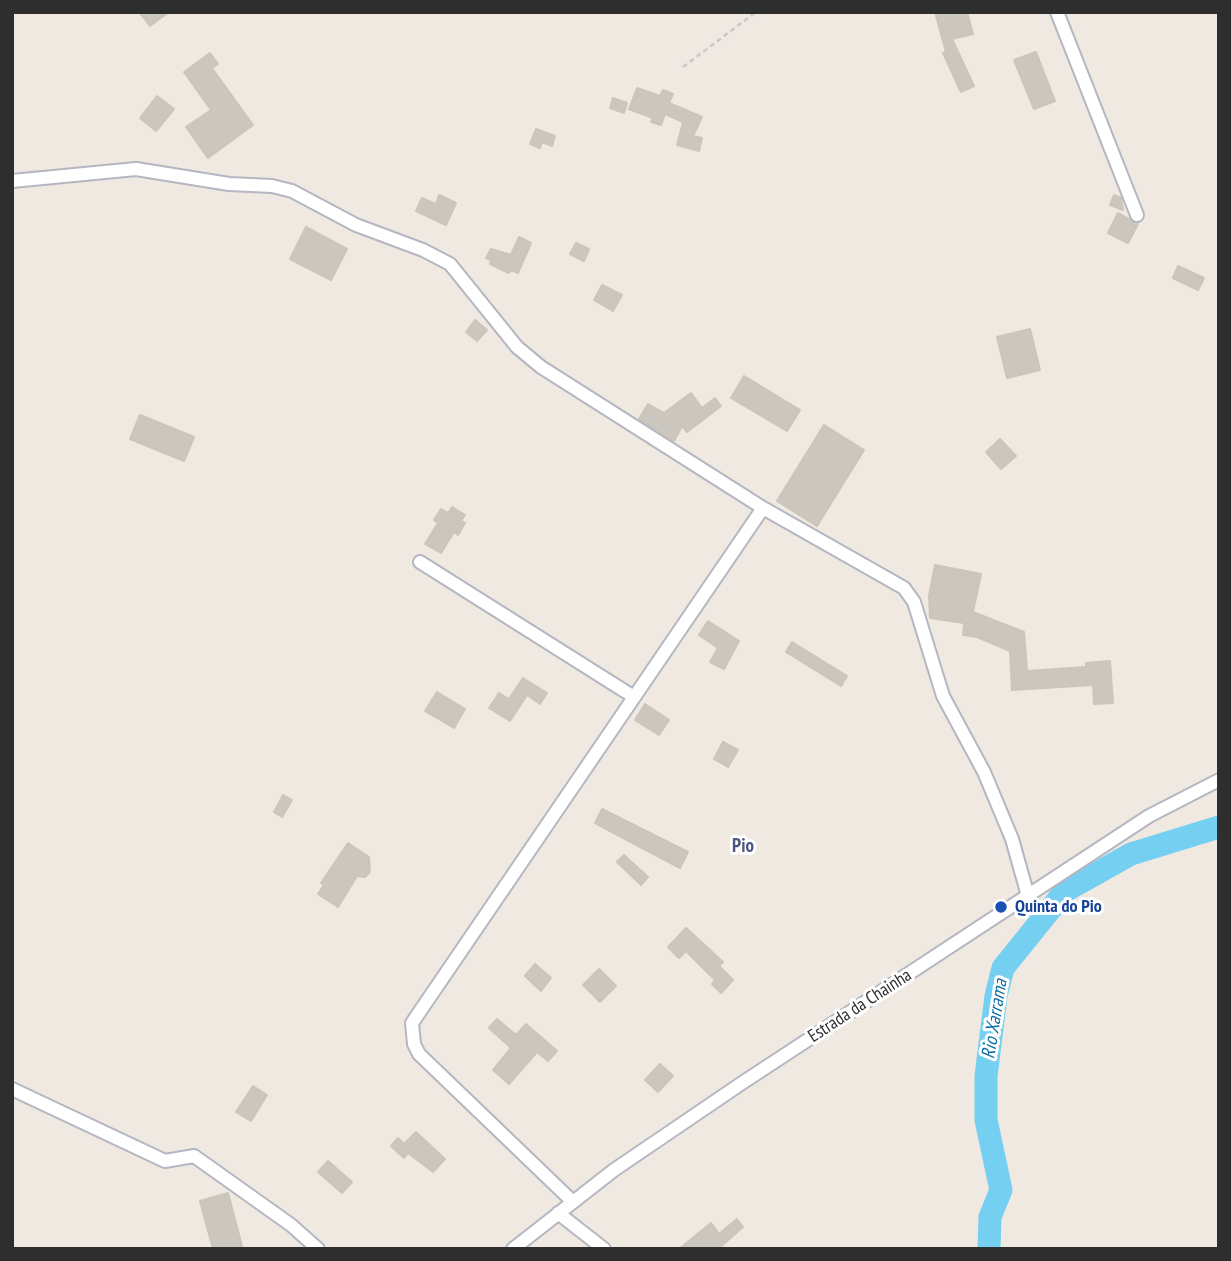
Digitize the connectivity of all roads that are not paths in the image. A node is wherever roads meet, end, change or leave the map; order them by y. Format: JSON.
{"nodes":[{"id":1,"x":1057,"y":12,"type":"edge"},
{"id":2,"x":12,"y":181,"type":"edge"},
{"id":3,"x":1137,"y":215,"type":"dead end"},
{"id":4,"x":763,"y":508,"type":"junction"},
{"id":5,"x":420,"y":562,"type":"dead end"},
{"id":6,"x":634,"y":697,"type":"junction"},
{"id":7,"x":1219,"y":780,"type":"edge"},
{"id":8,"x":1028,"y":896,"type":"junction"},
{"id":9,"x":12,"y":1089,"type":"edge"},
{"id":10,"x":572,"y":1202,"type":"junction"},
{"id":11,"x":558,"y":1213,"type":"junction"},
{"id":12,"x":318,"y":1249,"type":"edge"},
{"id":13,"x":513,"y":1249,"type":"edge"},
{"id":14,"x":604,"y":1249,"type":"edge"}],
"edges":[{"from":1,"to":3,"type":"street"},
{"from":2,"to":4,"type":"street"},
{"from":4,"to":6,"type":"street"},
{"from":4,"to":8,"type":"street"},
{"from":5,"to":6,"type":"street"},
{"from":6,"to":10,"type":"street"},
{"from":7,"to":8,"type":"street","name":"Estrada da Chainha"},
{"from":8,"to":10,"type":"street","name":"Estrada da Chainha"},
{"from":9,"to":12,"type":"street"},
{"from":10,"to":11,"type":"street","name":"Estrada da Chainha"},
{"from":11,"to":13,"type":"street","name":"Estrada da Chainha"},
{"from":11,"to":14,"type":"street"}]}
